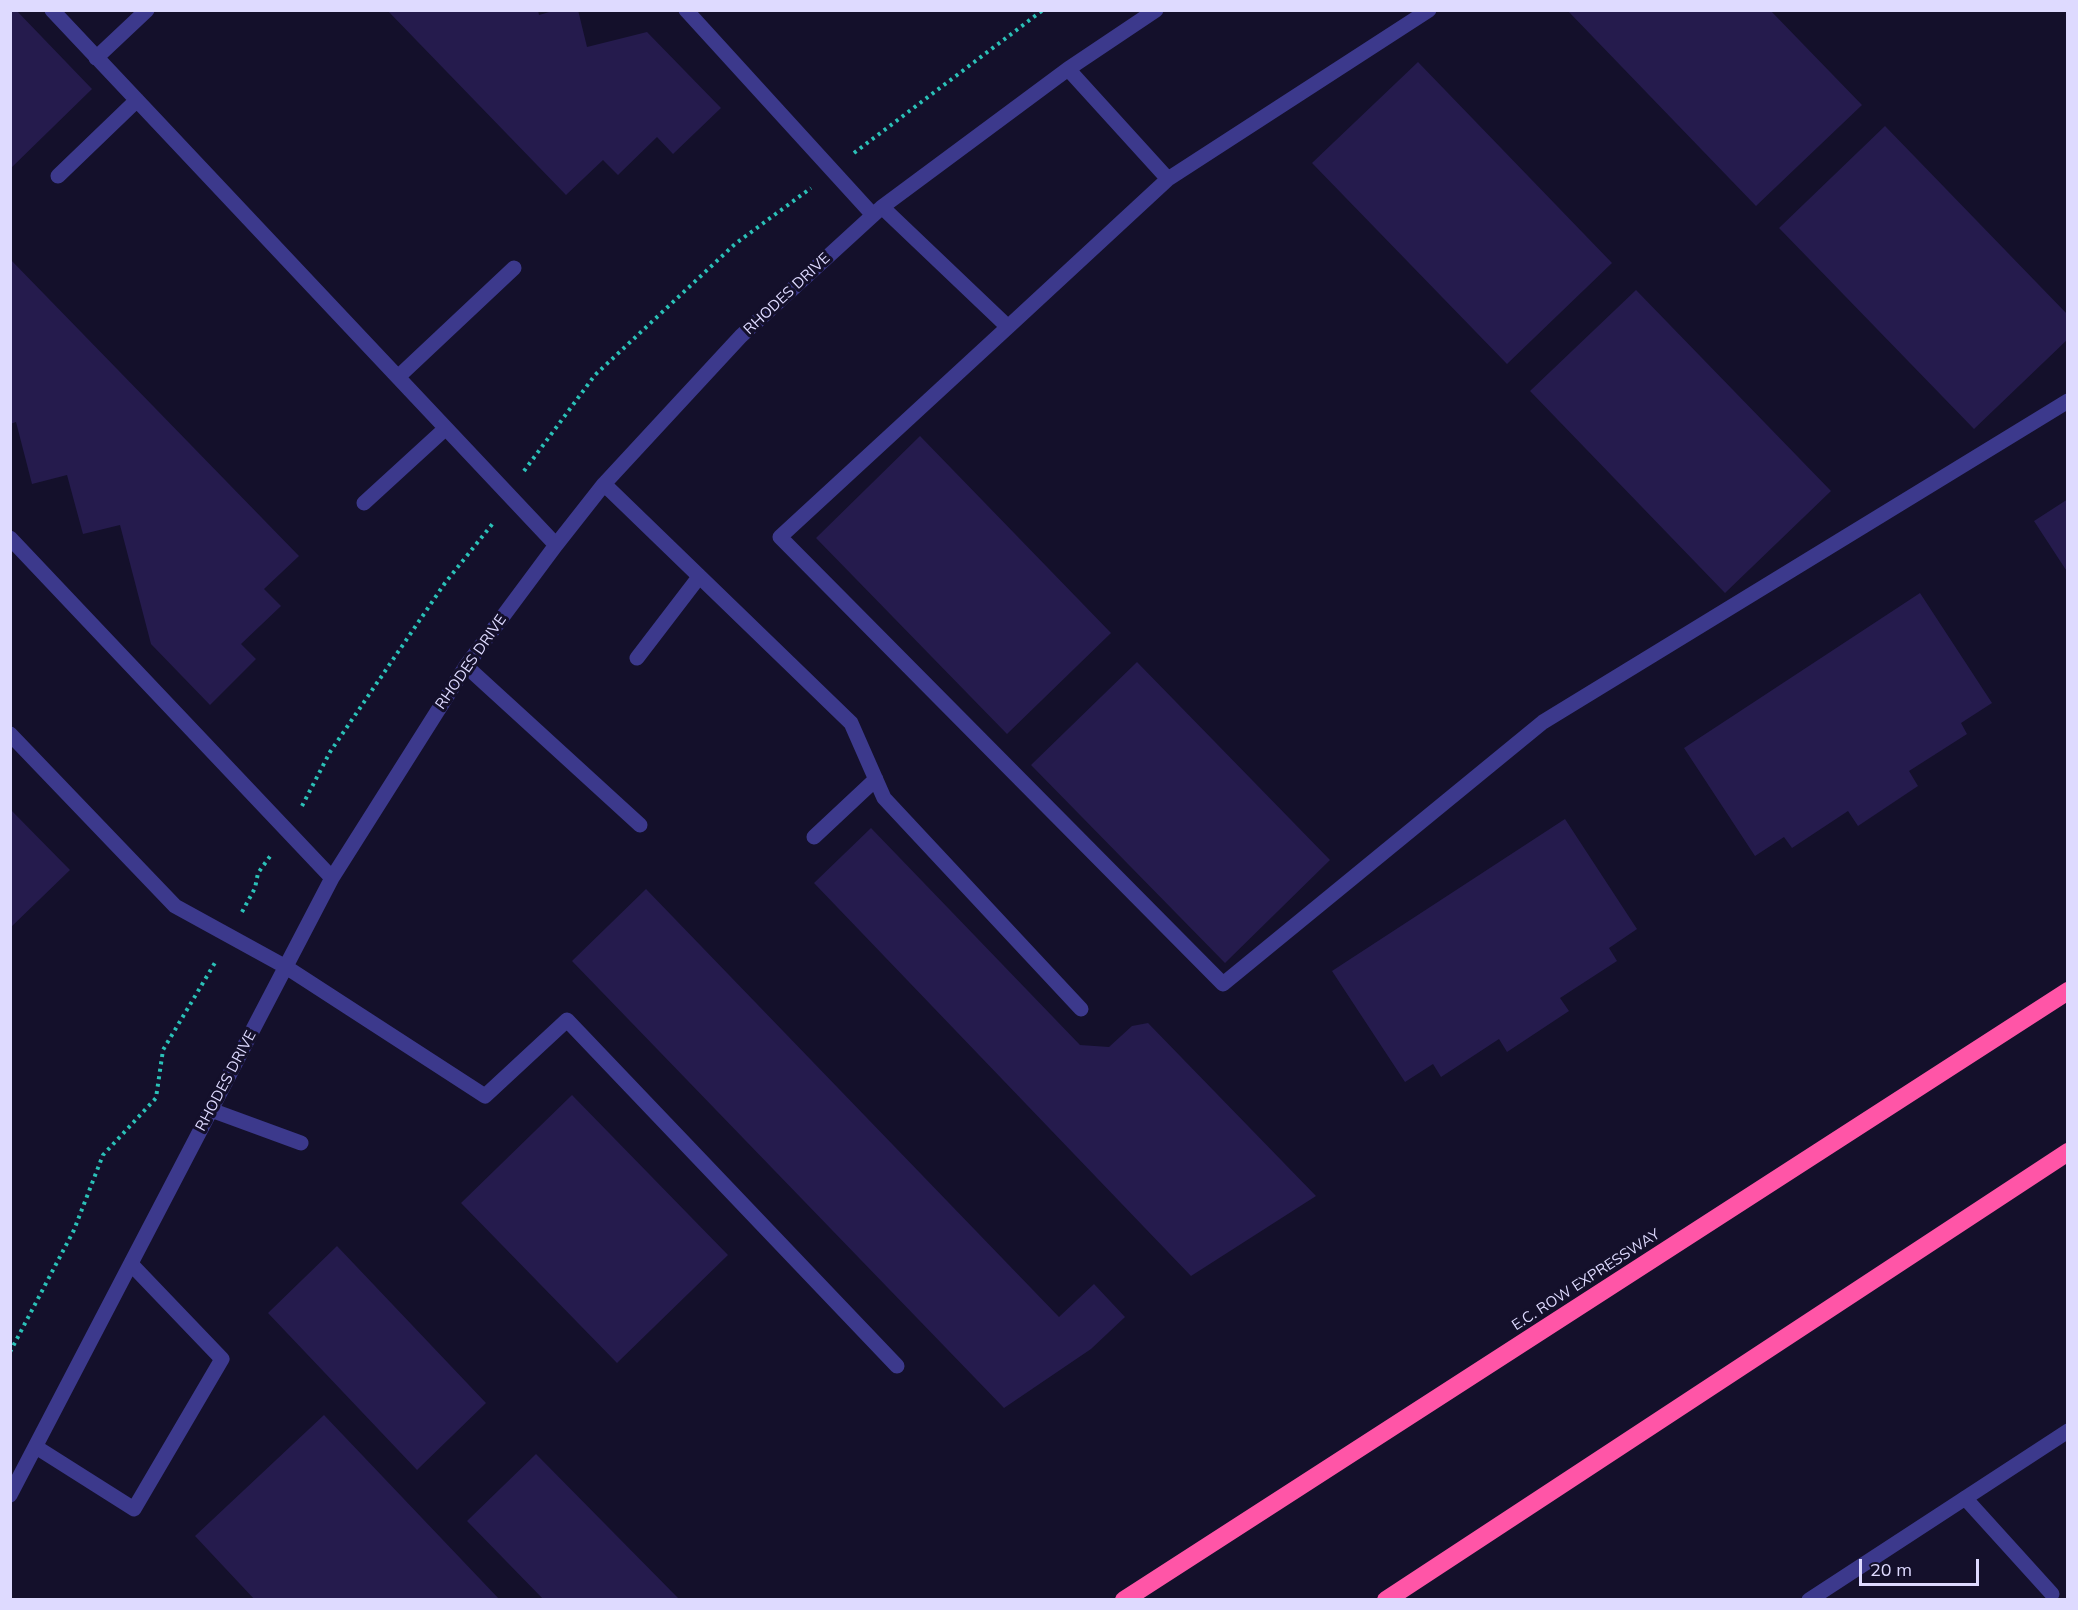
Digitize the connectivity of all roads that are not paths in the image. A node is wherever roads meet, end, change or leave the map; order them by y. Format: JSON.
{"nodes":[{"id":1,"x":52,"y":10,"type":"edge"},
{"id":2,"x":147,"y":10,"type":"edge"},
{"id":3,"x":686,"y":10,"type":"edge"},
{"id":4,"x":1156,"y":10,"type":"edge"},
{"id":5,"x":1430,"y":10,"type":"edge"},
{"id":6,"x":96,"y":58,"type":"junction"},
{"id":7,"x":1068,"y":69,"type":"junction"},
{"id":8,"x":136,"y":100,"type":"junction"},
{"id":9,"x":58,"y":176,"type":"dead end"},
{"id":10,"x":1168,"y":179,"type":"junction"},
{"id":11,"x":877,"y":211,"type":"junction"},
{"id":12,"x":514,"y":268,"type":"dead end"},
{"id":13,"x":1008,"y":327,"type":"junction"},
{"id":14,"x":398,"y":377,"type":"junction"},
{"id":15,"x":2067,"y":401,"type":"edge"},
{"id":16,"x":446,"y":428,"type":"junction"},
{"id":17,"x":604,"y":484,"type":"junction"},
{"id":18,"x":364,"y":503,"type":"dead end"},
{"id":19,"x":10,"y":538,"type":"edge"},
{"id":20,"x":556,"y":545,"type":"junction"},
{"id":21,"x":699,"y":577,"type":"junction"},
{"id":22,"x":637,"y":658,"type":"dead end"},
{"id":23,"x":466,"y":666,"type":"junction"},
{"id":24,"x":10,"y":734,"type":"edge"},
{"id":25,"x":876,"y":779,"type":"junction"},
{"id":26,"x":640,"y":825,"type":"dead end"},
{"id":27,"x":814,"y":837,"type":"dead end"},
{"id":28,"x":332,"y":878,"type":"junction"},
{"id":29,"x":285,"y":967,"type":"junction"},
{"id":30,"x":2067,"y":991,"type":"edge"},
{"id":31,"x":1081,"y":1009,"type":"dead end"},
{"id":32,"x":211,"y":1110,"type":"junction"},
{"id":33,"x":301,"y":1143,"type":"dead end"},
{"id":34,"x":2067,"y":1152,"type":"edge"},
{"id":35,"x":130,"y":1264,"type":"junction"},
{"id":36,"x":897,"y":1366,"type":"dead end"},
{"id":37,"x":2067,"y":1431,"type":"edge"},
{"id":38,"x":36,"y":1447,"type":"junction"},
{"id":39,"x":10,"y":1495,"type":"edge"},
{"id":40,"x":1965,"y":1498,"type":"junction"},
{"id":41,"x":2052,"y":1594,"type":"dead end"},
{"id":42,"x":1124,"y":1599,"type":"edge"},
{"id":43,"x":1386,"y":1599,"type":"edge"},
{"id":44,"x":1809,"y":1599,"type":"edge"}],
"edges":[{"from":1,"to":6,"type":"street"},
{"from":2,"to":6,"type":"street"},
{"from":3,"to":11,"type":"street"},
{"from":4,"to":7,"type":"street","name":"RHODES DRIVE"},
{"from":5,"to":10,"type":"street"},
{"from":6,"to":8,"type":"street"},
{"from":7,"to":10,"type":"street"},
{"from":7,"to":11,"type":"street","name":"RHODES DRIVE"},
{"from":8,"to":9,"type":"street"},
{"from":8,"to":14,"type":"street"},
{"from":10,"to":13,"type":"street"},
{"from":11,"to":13,"type":"street"},
{"from":11,"to":17,"type":"street","name":"RHODES DRIVE"},
{"from":12,"to":14,"type":"street"},
{"from":13,"to":15,"type":"street"},
{"from":14,"to":16,"type":"street"},
{"from":16,"to":18,"type":"street"},
{"from":16,"to":20,"type":"street"},
{"from":17,"to":20,"type":"street","name":"RHODES DRIVE"},
{"from":17,"to":21,"type":"street"},
{"from":19,"to":28,"type":"street"},
{"from":20,"to":23,"type":"street","name":"RHODES DRIVE"},
{"from":21,"to":22,"type":"street"},
{"from":21,"to":25,"type":"street"},
{"from":23,"to":26,"type":"street"},
{"from":23,"to":28,"type":"street","name":"RHODES DRIVE"},
{"from":24,"to":29,"type":"street"},
{"from":25,"to":27,"type":"street"},
{"from":25,"to":31,"type":"street"},
{"from":28,"to":29,"type":"street","name":"RHODES DRIVE"},
{"from":29,"to":32,"type":"street","name":"RHODES DRIVE"},
{"from":29,"to":36,"type":"street"},
{"from":30,"to":42,"type":"highway","name":"E.C. ROW EXPRESSWAY"},
{"from":32,"to":33,"type":"street"},
{"from":32,"to":35,"type":"street","name":"RHODES DRIVE"},
{"from":34,"to":43,"type":"highway"},
{"from":35,"to":38,"type":"street","name":"RHODES DRIVE"},
{"from":35,"to":38,"type":"street"},
{"from":37,"to":40,"type":"street"},
{"from":38,"to":39,"type":"street","name":"RHODES DRIVE"},
{"from":40,"to":41,"type":"street"},
{"from":40,"to":44,"type":"street"}]}
